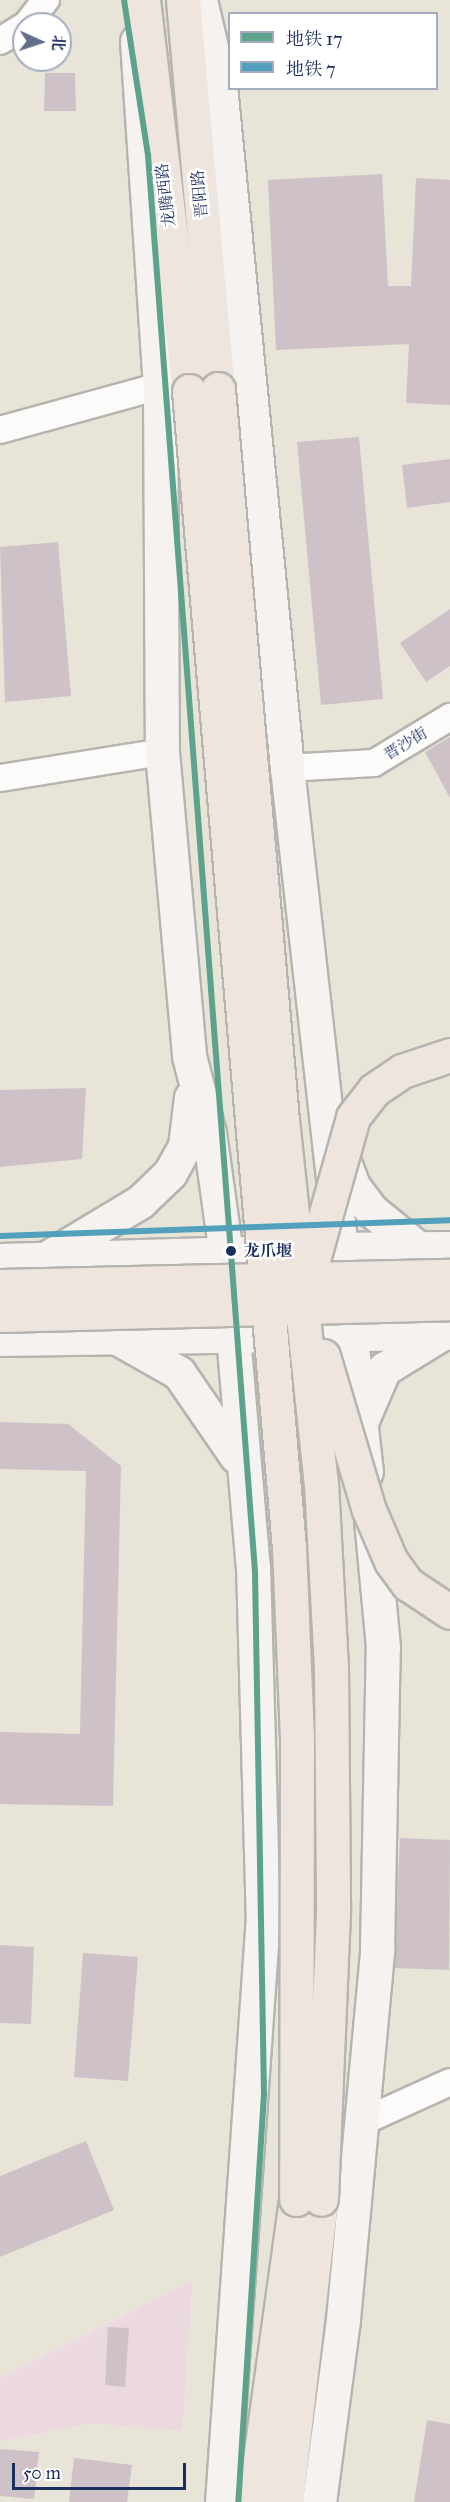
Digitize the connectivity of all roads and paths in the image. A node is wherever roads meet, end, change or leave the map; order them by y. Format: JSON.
{"nodes":[{"id":1,"x":46,"y":0,"type":"edge"},
{"id":2,"x":138,"y":0,"type":"edge"},
{"id":3,"x":143,"y":0,"type":"edge"},
{"id":4,"x":183,"y":0,"type":"edge"},
{"id":5,"x":200,"y":0,"type":"edge"},
{"id":6,"x":36,"y":12,"type":"edge"},
{"id":7,"x":189,"y":389,"type":"junction"},
{"id":8,"x":0,"y":430,"type":"edge"},
{"id":9,"x":450,"y":717,"type":"edge"},
{"id":10,"x":162,"y":752,"type":"junction"},
{"id":11,"x":287,"y":768,"type":"junction"},
{"id":12,"x":0,"y":778,"type":"edge"},
{"id":13,"x":450,"y":1054,"type":"edge"},
{"id":14,"x":189,"y":1056,"type":"junction"},
{"id":15,"x":322,"y":1079,"type":"junction"},
{"id":16,"x":338,"y":1248,"type":"junction"},
{"id":17,"x":418,"y":1248,"type":"junction"},
{"id":18,"x":450,"y":1248,"type":"edge"},
{"id":19,"x":226,"y":1254,"type":"junction"},
{"id":20,"x":44,"y":1259,"type":"junction"},
{"id":21,"x":0,"y":1260,"type":"edge"},
{"id":22,"x":450,"y":1268,"type":"edge"},
{"id":23,"x":450,"y":1276,"type":"edge"},
{"id":24,"x":0,"y":1286,"type":"edge"},
{"id":25,"x":377,"y":1291,"type":"junction"},
{"id":26,"x":303,"y":1295,"type":"junction"},
{"id":27,"x":0,"y":1315,"type":"edge"},
{"id":28,"x":448,"y":1320,"type":"edge"},
{"id":29,"x":352,"y":1331,"type":"junction"},
{"id":30,"x":112,"y":1336,"type":"junction"},
{"id":31,"x":230,"y":1337,"type":"junction"},
{"id":32,"x":0,"y":1339,"type":"edge"},
{"id":33,"x":361,"y":1421,"type":"junction"},
{"id":34,"x":243,"y":1469,"type":"junction"},
{"id":35,"x":450,"y":1612,"type":"edge"},
{"id":36,"x":450,"y":2082,"type":"edge"},
{"id":37,"x":364,"y":2121,"type":"junction"},
{"id":38,"x":308,"y":2199,"type":"junction"},
{"id":39,"x":222,"y":2502,"type":"edge"},
{"id":40,"x":254,"y":2502,"type":"edge"},
{"id":41,"x":286,"y":2502,"type":"edge"},
{"id":42,"x":319,"y":2502,"type":"edge"}],
"edges":[{"from":1,"to":6,"type":"street"},
{"from":2,"to":7,"type":"main road"},
{"from":3,"to":7,"type":"main road","name":"龙腾西路"},
{"from":4,"to":7,"type":"main road","name":"晋阳路"},
{"from":5,"to":11,"type":"main road"},
{"from":7,"to":8,"type":"street"},
{"from":7,"to":10,"type":"main road"},
{"from":7,"to":26,"type":"main road","bridge":true},
{"from":7,"to":38,"type":"main road","bridge":true},
{"from":9,"to":11,"type":"street","name":"晋沙街"},
{"from":10,"to":12,"type":"street"},
{"from":10,"to":14,"type":"main road"},
{"from":11,"to":15,"type":"main road"},
{"from":13,"to":26,"type":"main road","bridge":true},
{"from":14,"to":19,"type":"main road"},
{"from":14,"to":20,"type":"main road"},
{"from":15,"to":16,"type":"main road"},
{"from":15,"to":17,"type":"main road"},
{"from":16,"to":17,"type":"main road"},
{"from":16,"to":19,"type":"main road"},
{"from":16,"to":29,"type":"main road"},
{"from":17,"to":18,"type":"main road"},
{"from":19,"to":20,"type":"main road"},
{"from":19,"to":31,"type":"main road"},
{"from":20,"to":21,"type":"main road"},
{"from":22,"to":25,"type":"main road","bridge":true},
{"from":23,"to":25,"type":"main road","bridge":true},
{"from":24,"to":25,"type":"main road","bridge":true},
{"from":25,"to":27,"type":"main road","bridge":true},
{"from":25,"to":28,"type":"main road","bridge":true},
{"from":26,"to":35,"type":"main road","bridge":true},
{"from":26,"to":38,"type":"main road","bridge":true},
{"from":28,"to":29,"type":"main road"},
{"from":28,"to":33,"type":"main road"},
{"from":29,"to":31,"type":"main road"},
{"from":29,"to":33,"type":"main road"},
{"from":30,"to":31,"type":"main road"},
{"from":30,"to":32,"type":"main road"},
{"from":30,"to":34,"type":"main road"},
{"from":31,"to":34,"type":"main road"},
{"from":33,"to":37,"type":"main road"},
{"from":34,"to":39,"type":"main road"},
{"from":36,"to":37,"type":"street"},
{"from":37,"to":42,"type":"main road"},
{"from":38,"to":40,"type":"main road"},
{"from":38,"to":41,"type":"main road"}]}
